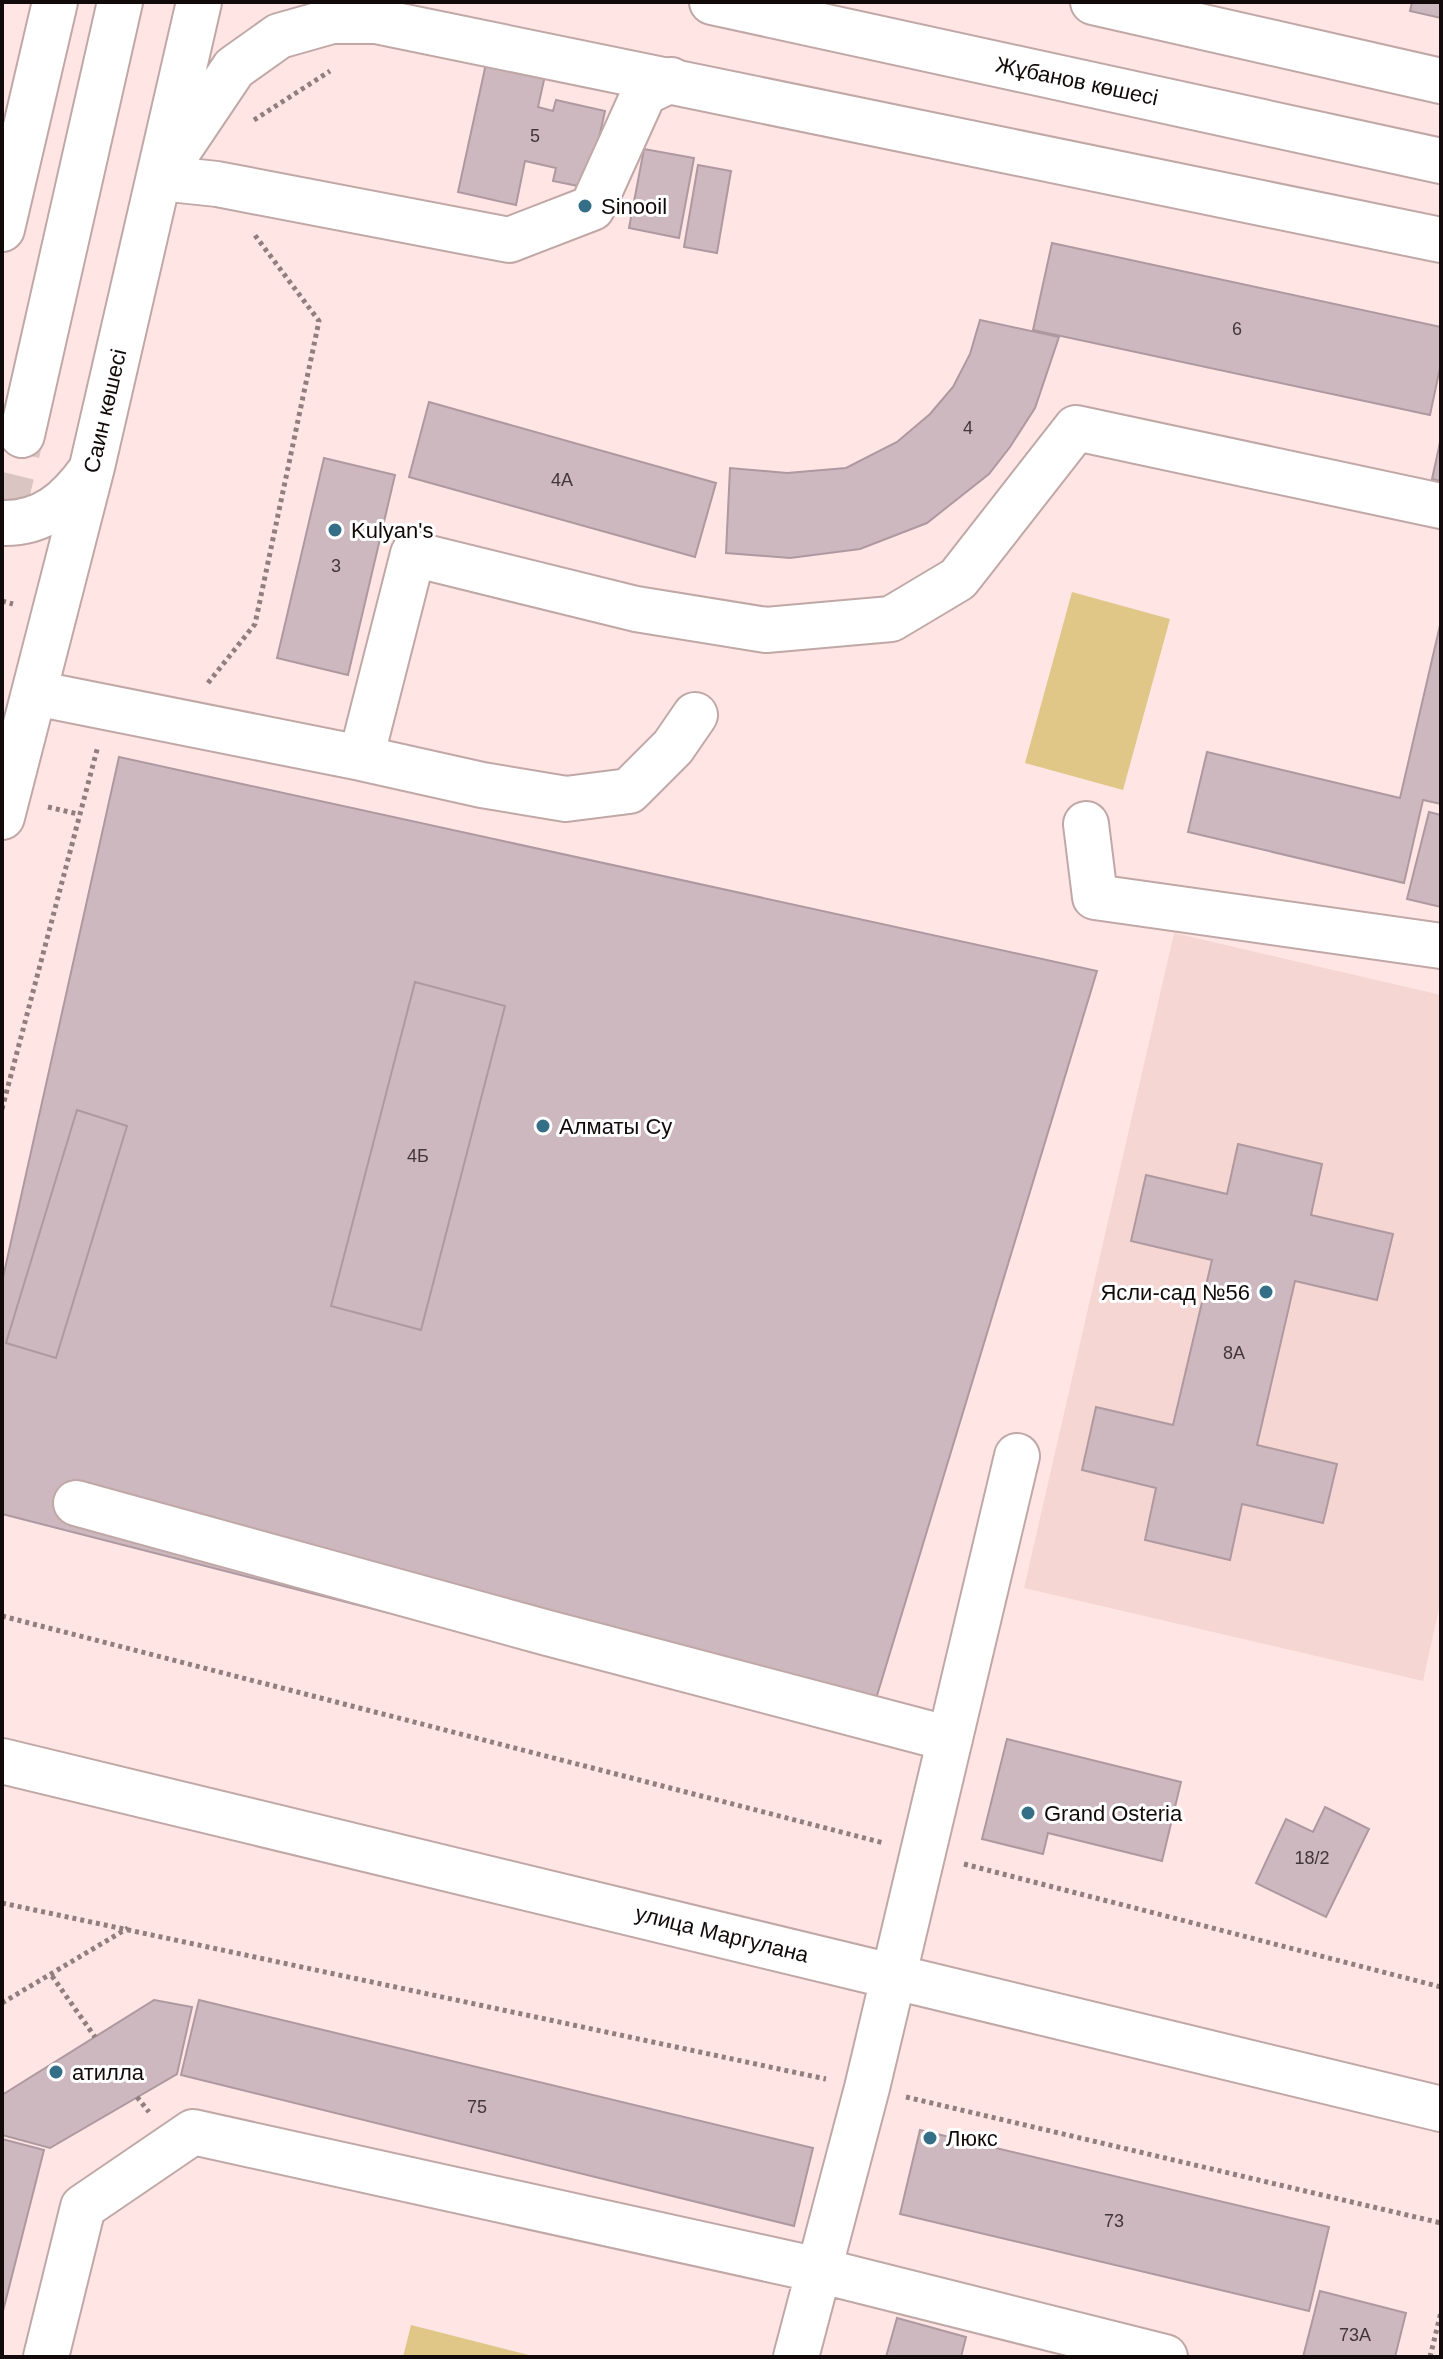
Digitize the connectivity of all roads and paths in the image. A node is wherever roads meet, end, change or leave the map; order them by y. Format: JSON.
{"nodes":[{"id":1,"x":55,"y":2,"type":"edge"},
{"id":2,"x":120,"y":2,"type":"edge"},
{"id":3,"x":199,"y":2,"type":"edge"},
{"id":4,"x":712,"y":2,"type":"edge"},
{"id":5,"x":1093,"y":2,"type":"edge"},
{"id":6,"x":330,"y":71,"type":"dead end"},
{"id":7,"x":671,"y":80,"type":"junction"},
{"id":8,"x":1441,"y":81,"type":"edge"},
{"id":9,"x":251,"y":123,"type":"dead end"},
{"id":10,"x":1433,"y":159,"type":"edge"},
{"id":11,"x":160,"y":178,"type":"junction"},
{"id":12,"x":217,"y":184,"type":"junction"},
{"id":13,"x":2,"y":229,"type":"edge"},
{"id":14,"x":1441,"y":240,"type":"edge"},
{"id":15,"x":22,"y":435,"type":"tunnel mouth"},
{"id":16,"x":92,"y":467,"type":"junction"},
{"id":17,"x":1441,"y":506,"type":"edge"},
{"id":18,"x":2,"y":523,"type":"edge"},
{"id":19,"x":35,"y":693,"type":"junction"},
{"id":20,"x":108,"y":707,"type":"junction"},
{"id":21,"x":695,"y":715,"type":"dead end"},
{"id":22,"x":177,"y":722,"type":"junction"},
{"id":23,"x":361,"y":758,"type":"junction"},
{"id":24,"x":2,"y":817,"type":"edge"},
{"id":25,"x":1086,"y":824,"type":"dead end"},
{"id":26,"x":1441,"y":946,"type":"edge"},
{"id":27,"x":2,"y":1109,"type":"edge"},
{"id":28,"x":1017,"y":1456,"type":"dead end"},
{"id":29,"x":76,"y":1503,"type":"dead end"},
{"id":30,"x":2,"y":1616,"type":"edge"},
{"id":31,"x":950,"y":1739,"type":"junction"},
{"id":32,"x":2,"y":1761,"type":"edge"},
{"id":33,"x":923,"y":1853,"type":"junction"},
{"id":34,"x":2,"y":1903,"type":"edge"},
{"id":35,"x":128,"y":1928,"type":"junction"},
{"id":36,"x":52,"y":1976,"type":"junction"},
{"id":37,"x":893,"y":1976,"type":"junction"},
{"id":38,"x":1441,"y":1987,"type":"edge"},
{"id":39,"x":2,"y":2003,"type":"edge"},
{"id":40,"x":95,"y":2037,"type":"dead end"},
{"id":41,"x":867,"y":2088,"type":"junction"},
{"id":42,"x":1441,"y":2109,"type":"edge"},
{"id":43,"x":1441,"y":2223,"type":"edge"},
{"id":44,"x":818,"y":2270,"type":"junction"},
{"id":45,"x":1441,"y":2312,"type":"edge"},
{"id":46,"x":1022,"y":2340,"type":"edge"},
{"id":47,"x":46,"y":2357,"type":"edge"},
{"id":48,"x":796,"y":2357,"type":"edge"},
{"id":49,"x":1165,"y":2357,"type":"edge"},
{"id":50,"x":1430,"y":2357,"type":"edge"}],
"edges":[{"from":1,"to":13,"type":"main road"},
{"from":2,"to":15,"type":"main road"},
{"from":3,"to":11,"type":"main road","name":"Саин көшесі"},
{"from":4,"to":10,"type":"main road","name":"Жұбанов көшесі"},
{"from":5,"to":8,"type":"main road"},
{"from":6,"to":9,"type":"path"},
{"from":7,"to":11,"type":"main road"},
{"from":7,"to":12,"type":"main road"},
{"from":7,"to":14,"type":"main road"},
{"from":11,"to":12,"type":"main road"},
{"from":11,"to":16,"type":"main road","name":"Саин көшесі"},
{"from":12,"to":22,"type":"path"},
{"from":16,"to":18,"type":"main road"},
{"from":16,"to":19,"type":"main road","name":"Саин көшесі"},
{"from":17,"to":23,"type":"main road"},
{"from":19,"to":20,"type":"main road"},
{"from":19,"to":24,"type":"main road","name":"Саин көшесі"},
{"from":20,"to":22,"type":"main road"},
{"from":20,"to":27,"type":"path"},
{"from":21,"to":23,"type":"main road"},
{"from":22,"to":23,"type":"main road"},
{"from":25,"to":26,"type":"main road"},
{"from":28,"to":31,"type":"main road"},
{"from":29,"to":31,"type":"main road"},
{"from":30,"to":33,"type":"path"},
{"from":31,"to":33,"type":"main road"},
{"from":32,"to":37,"type":"main road","name":"улица Маргулана"},
{"from":33,"to":37,"type":"main road"},
{"from":33,"to":38,"type":"path"},
{"from":34,"to":35,"type":"path"},
{"from":35,"to":36,"type":"path"},
{"from":35,"to":41,"type":"path"},
{"from":36,"to":39,"type":"path"},
{"from":36,"to":40,"type":"path"},
{"from":37,"to":41,"type":"main road"},
{"from":37,"to":42,"type":"main road","name":"улица Маргулана"},
{"from":41,"to":43,"type":"path"},
{"from":41,"to":44,"type":"main road"},
{"from":44,"to":46,"type":"main road"},
{"from":44,"to":47,"type":"main road"},
{"from":44,"to":48,"type":"main road"},
{"from":45,"to":50,"type":"path"},
{"from":46,"to":49,"type":"main road"}]}
